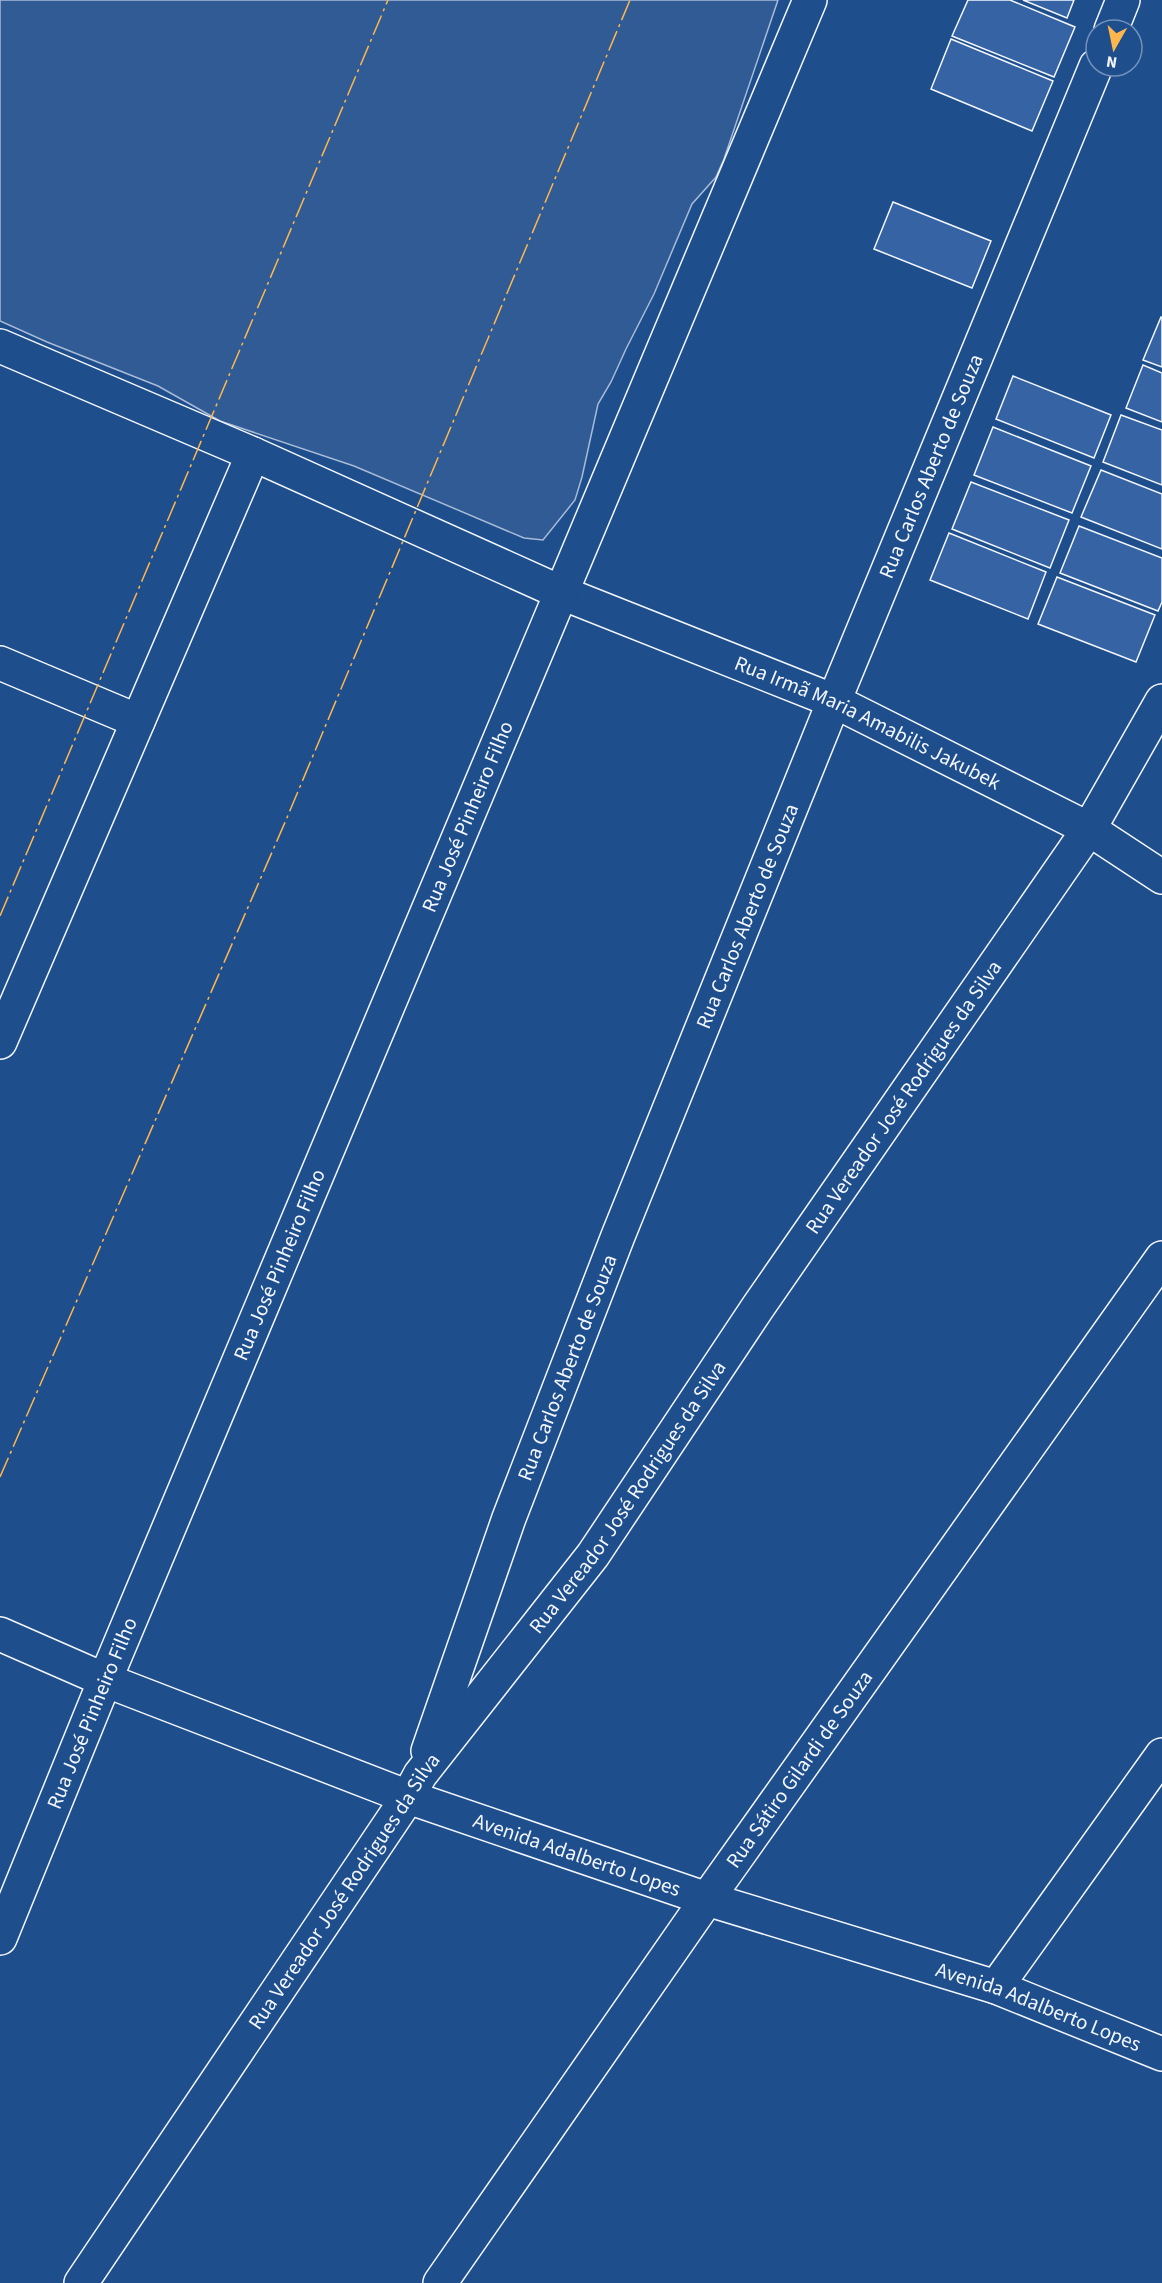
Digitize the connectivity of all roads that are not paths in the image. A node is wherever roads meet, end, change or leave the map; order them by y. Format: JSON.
{"nodes":[{"id":1,"x":810,"y":0,"type":"edge"},
{"id":2,"x":1123,"y":0,"type":"edge"},
{"id":3,"x":1116,"y":18,"type":"edge"},
{"id":4,"x":1091,"y":78,"type":"edge"},
{"id":5,"x":0,"y":346,"type":"edge"},
{"id":6,"x":253,"y":454,"type":"junction"},
{"id":7,"x":562,"y":592,"type":"junction"},
{"id":8,"x":0,"y":663,"type":"edge"},
{"id":9,"x":834,"y":701,"type":"junction"},
{"id":10,"x":1162,"y":701,"type":"edge"},
{"id":11,"x":138,"y":720,"type":"junction"},
{"id":12,"x":1089,"y":829,"type":"junction"},
{"id":13,"x":1162,"y":877,"type":"edge"},
{"id":14,"x":10,"y":989,"type":"edge"},
{"id":15,"x":0,"y":1042,"type":"edge"},
{"id":16,"x":1162,"y":1258,"type":"edge"},
{"id":17,"x":0,"y":1634,"type":"edge"},
{"id":18,"x":105,"y":1680,"type":"junction"},
{"id":19,"x":1162,"y":1755,"type":"edge"},
{"id":20,"x":414,"y":1786,"type":"junction"},
{"id":21,"x":707,"y":1899,"type":"junction"},
{"id":22,"x":0,"y":1938,"type":"edge"},
{"id":23,"x":996,"y":1987,"type":"junction"},
{"id":24,"x":1162,"y":2054,"type":"edge"},
{"id":25,"x":81,"y":2283,"type":"edge"},
{"id":26,"x":440,"y":2283,"type":"edge"}],
"edges":[{"from":1,"to":7,"type":"street","name":"Rua José Pinheiro Filho"},
{"from":2,"to":3,"type":"street"},
{"from":4,"to":9,"type":"street","name":"Rua Carlos Aberto de Souza"},
{"from":5,"to":6,"type":"street","name":"Rua Irmã Maria Amabilis Jakubek"},
{"from":6,"to":7,"type":"street","name":"Rua Irmã Maria Amabilis Jakubek"},
{"from":6,"to":11,"type":"street"},
{"from":7,"to":9,"type":"street","name":"Rua Irmã Maria Amabilis Jakubek"},
{"from":7,"to":18,"type":"street","name":"Rua José Pinheiro Filho"},
{"from":8,"to":11,"type":"street"},
{"from":9,"to":12,"type":"street","name":"Rua Irmã Maria Amabilis Jakubek"},
{"from":9,"to":20,"type":"street","name":"Rua Carlos Aberto de Souza"},
{"from":10,"to":12,"type":"street","name":"Rua Vereador José Rodrigues da Silva"},
{"from":11,"to":14,"type":"street"},
{"from":12,"to":13,"type":"street","name":"Rua Irmã Maria Amabilis Jakubek"},
{"from":12,"to":20,"type":"street","name":"Rua Vereador José Rodrigues da Silva"},
{"from":14,"to":15,"type":"street"},
{"from":16,"to":21,"type":"street","name":"Rua Sátiro Gilardi de Souza"},
{"from":17,"to":18,"type":"street","name":"Avenida Adalberto Lopes"},
{"from":18,"to":20,"type":"street","name":"Avenida Adalberto Lopes"},
{"from":18,"to":22,"type":"street","name":"Rua José Pinheiro Filho"},
{"from":19,"to":23,"type":"street"},
{"from":20,"to":21,"type":"street","name":"Avenida Adalberto Lopes"},
{"from":20,"to":25,"type":"street","name":"Rua Vereador José Rodrigues da Silva"},
{"from":21,"to":23,"type":"street","name":"Avenida Adalberto Lopes"},
{"from":21,"to":26,"type":"street","name":"Rua Sátiro Gilardi de Souza"},
{"from":23,"to":24,"type":"street","name":"Avenida Adalberto Lopes"}]}
